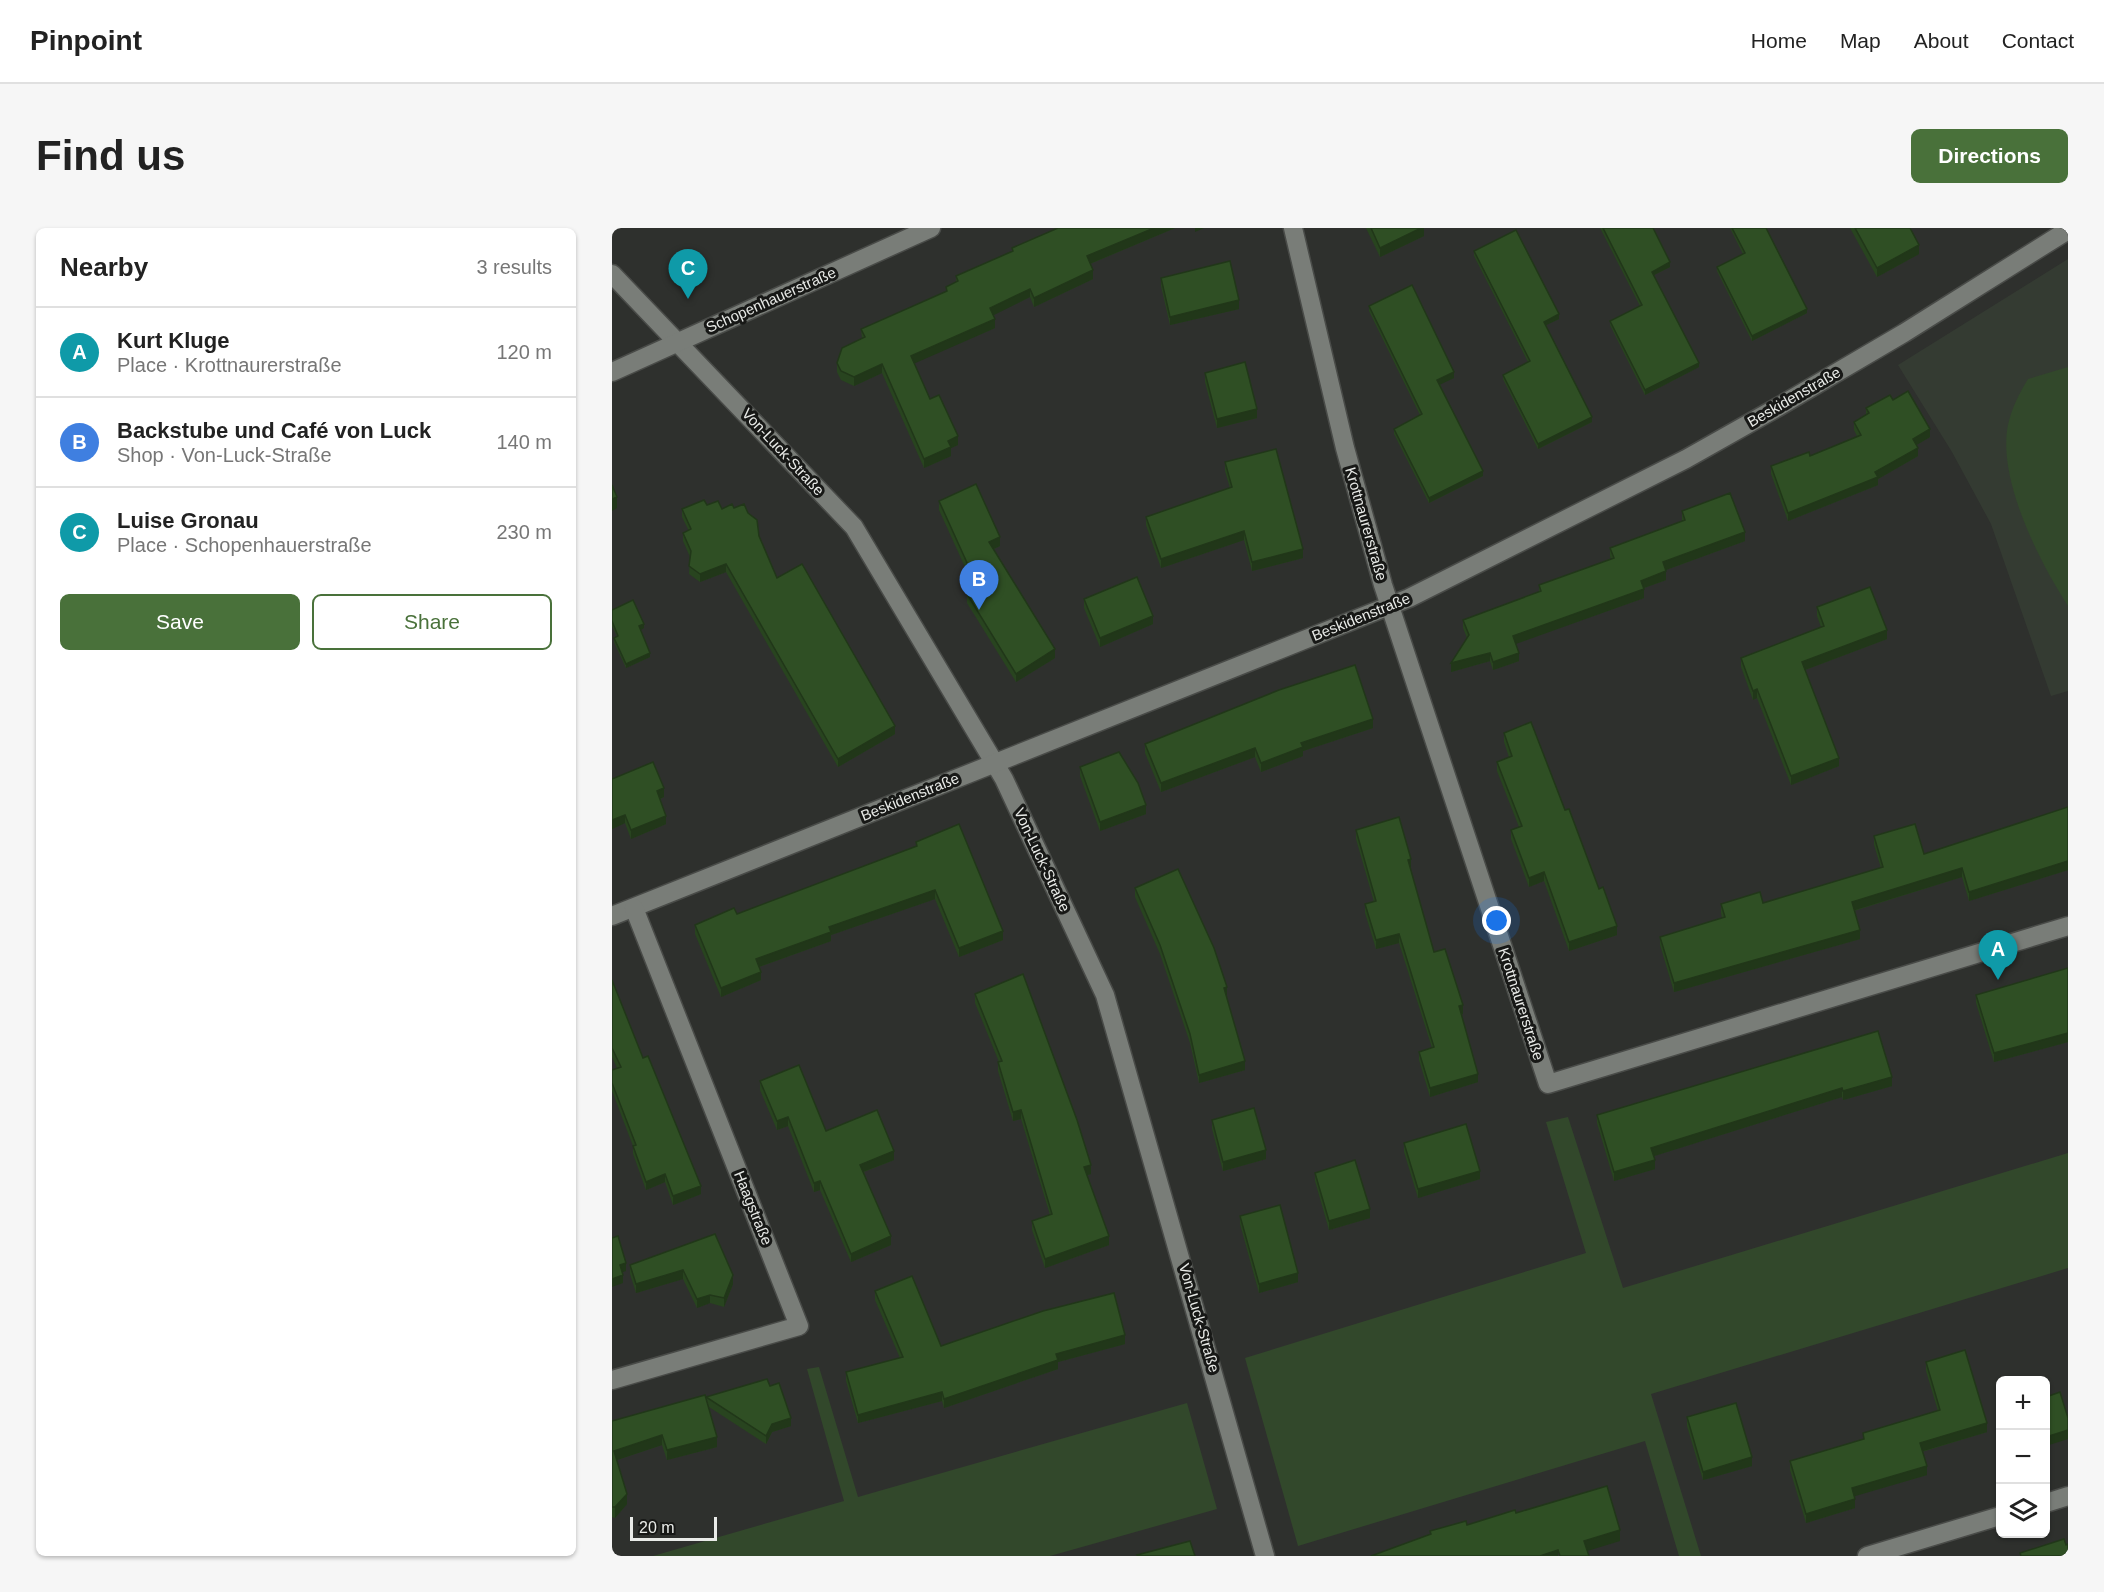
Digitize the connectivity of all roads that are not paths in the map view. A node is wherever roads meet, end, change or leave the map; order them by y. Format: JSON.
{"nodes":[{"id":1,"x":931,"y":228,"type":"edge"},
{"id":2,"x":1293,"y":228,"type":"edge"},
{"id":3,"x":2068,"y":230,"type":"edge"},
{"id":4,"x":612,"y":274,"type":"edge"},
{"id":5,"x":678,"y":341,"type":"junction"},
{"id":6,"x":612,"y":372,"type":"edge"},
{"id":7,"x":1390,"y":607,"type":"junction"},
{"id":8,"x":995,"y":763,"type":"junction"},
{"id":9,"x":634,"y":908,"type":"junction"},
{"id":10,"x":612,"y":916,"type":"edge"},
{"id":11,"x":2068,"y":926,"type":"edge"},
{"id":12,"x":612,"y":1380,"type":"edge"},
{"id":13,"x":2068,"y":1496,"type":"edge"},
{"id":14,"x":2050,"y":1502,"type":"edge"},
{"id":15,"x":1996,"y":1517,"type":"edge"},
{"id":16,"x":1265,"y":1556,"type":"edge"},
{"id":17,"x":1867,"y":1556,"type":"edge"}],
"edges":[{"from":1,"to":5,"type":"street","name":"Schopenhauerstraße"},
{"from":2,"to":7,"type":"street","name":"Krottnaurerstraße"},
{"from":3,"to":7,"type":"street","name":"Beskidenstraße"},
{"from":4,"to":5,"type":"street","name":"Von-Luck-Straße"},
{"from":5,"to":6,"type":"street","name":"Schopenhauerstraße"},
{"from":5,"to":8,"type":"street","name":"Von-Luck-Straße"},
{"from":7,"to":8,"type":"street","name":"Beskidenstraße"},
{"from":7,"to":11,"type":"street","name":"Krottnaurerstraße"},
{"from":8,"to":9,"type":"street","name":"Beskidenstraße"},
{"from":8,"to":16,"type":"street","name":"Von-Luck-Straße"},
{"from":9,"to":10,"type":"street","name":"Beskidenstraße"},
{"from":9,"to":12,"type":"street","name":"Haagstraße"},
{"from":13,"to":14,"type":"street"},
{"from":15,"to":17,"type":"street"}]}
